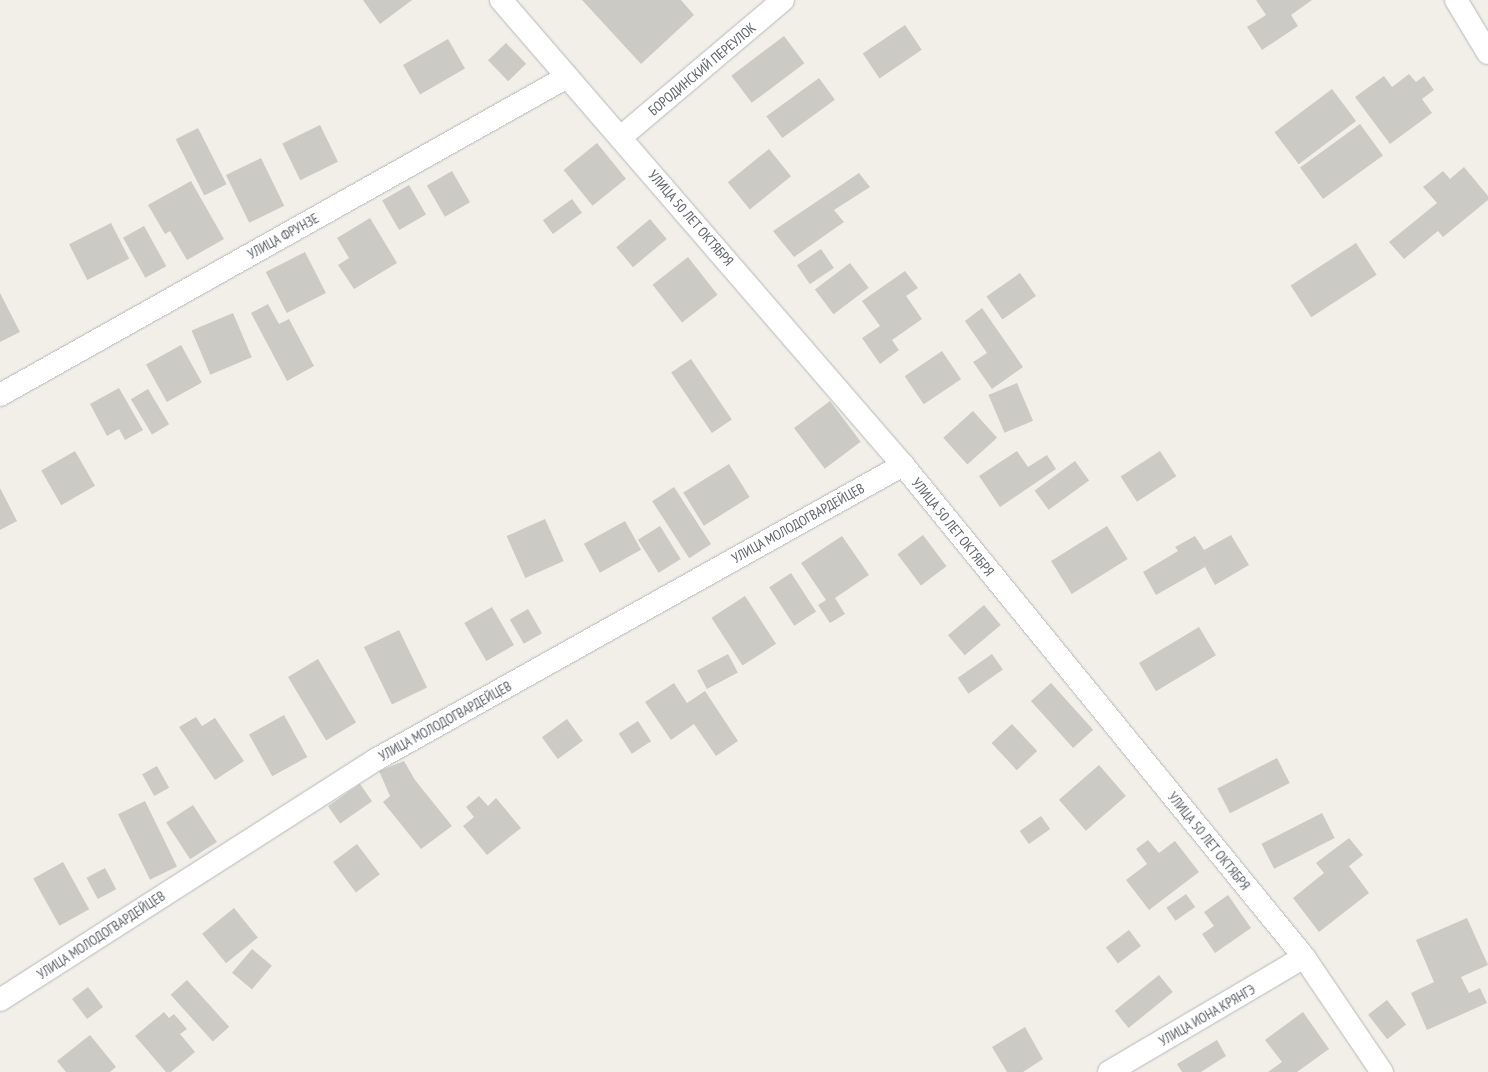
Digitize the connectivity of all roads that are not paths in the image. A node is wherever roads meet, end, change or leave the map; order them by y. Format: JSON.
{"nodes":[{"id":1,"x":501,"y":0,"type":"edge"},
{"id":2,"x":783,"y":0,"type":"edge"},
{"id":3,"x":1456,"y":0,"type":"edge"},
{"id":4,"x":1488,"y":53,"type":"edge"},
{"id":5,"x":567,"y":77,"type":"junction"},
{"id":6,"x":621,"y":138,"type":"junction"},
{"id":7,"x":0,"y":395,"type":"edge"},
{"id":8,"x":902,"y":465,"type":"junction"},
{"id":9,"x":1304,"y":957,"type":"junction"},
{"id":10,"x":0,"y":1000,"type":"edge"},
{"id":11,"x":1109,"y":1072,"type":"edge"},
{"id":12,"x":1382,"y":1072,"type":"edge"}],
"edges":[{"from":1,"to":5,"type":"street","name":"УЛИЦА 50 ЛЕТ ОКТЯБРЯ"},
{"from":2,"to":6,"type":"street","name":"БОРОДИНСКИЙ ПЕРЕУЛОК"},
{"from":3,"to":4,"type":"street"},
{"from":5,"to":6,"type":"street","name":"УЛИЦА 50 ЛЕТ ОКТЯБРЯ"},
{"from":5,"to":7,"type":"street","name":"УЛИЦА ФРУНЗЕ"},
{"from":6,"to":8,"type":"street","name":"УЛИЦА 50 ЛЕТ ОКТЯБРЯ"},
{"from":8,"to":9,"type":"street","name":"УЛИЦА 50 ЛЕТ ОКТЯБРЯ"},
{"from":8,"to":10,"type":"street","name":"УЛИЦА МОЛОДОГВАРДЕЙЦЕВ"},
{"from":9,"to":11,"type":"street","name":"УЛИЦА ИОНА КРЯНГЭ"},
{"from":9,"to":12,"type":"street","name":"УЛИЦА 50 ЛЕТ ОКТЯБРЯ"}]}
